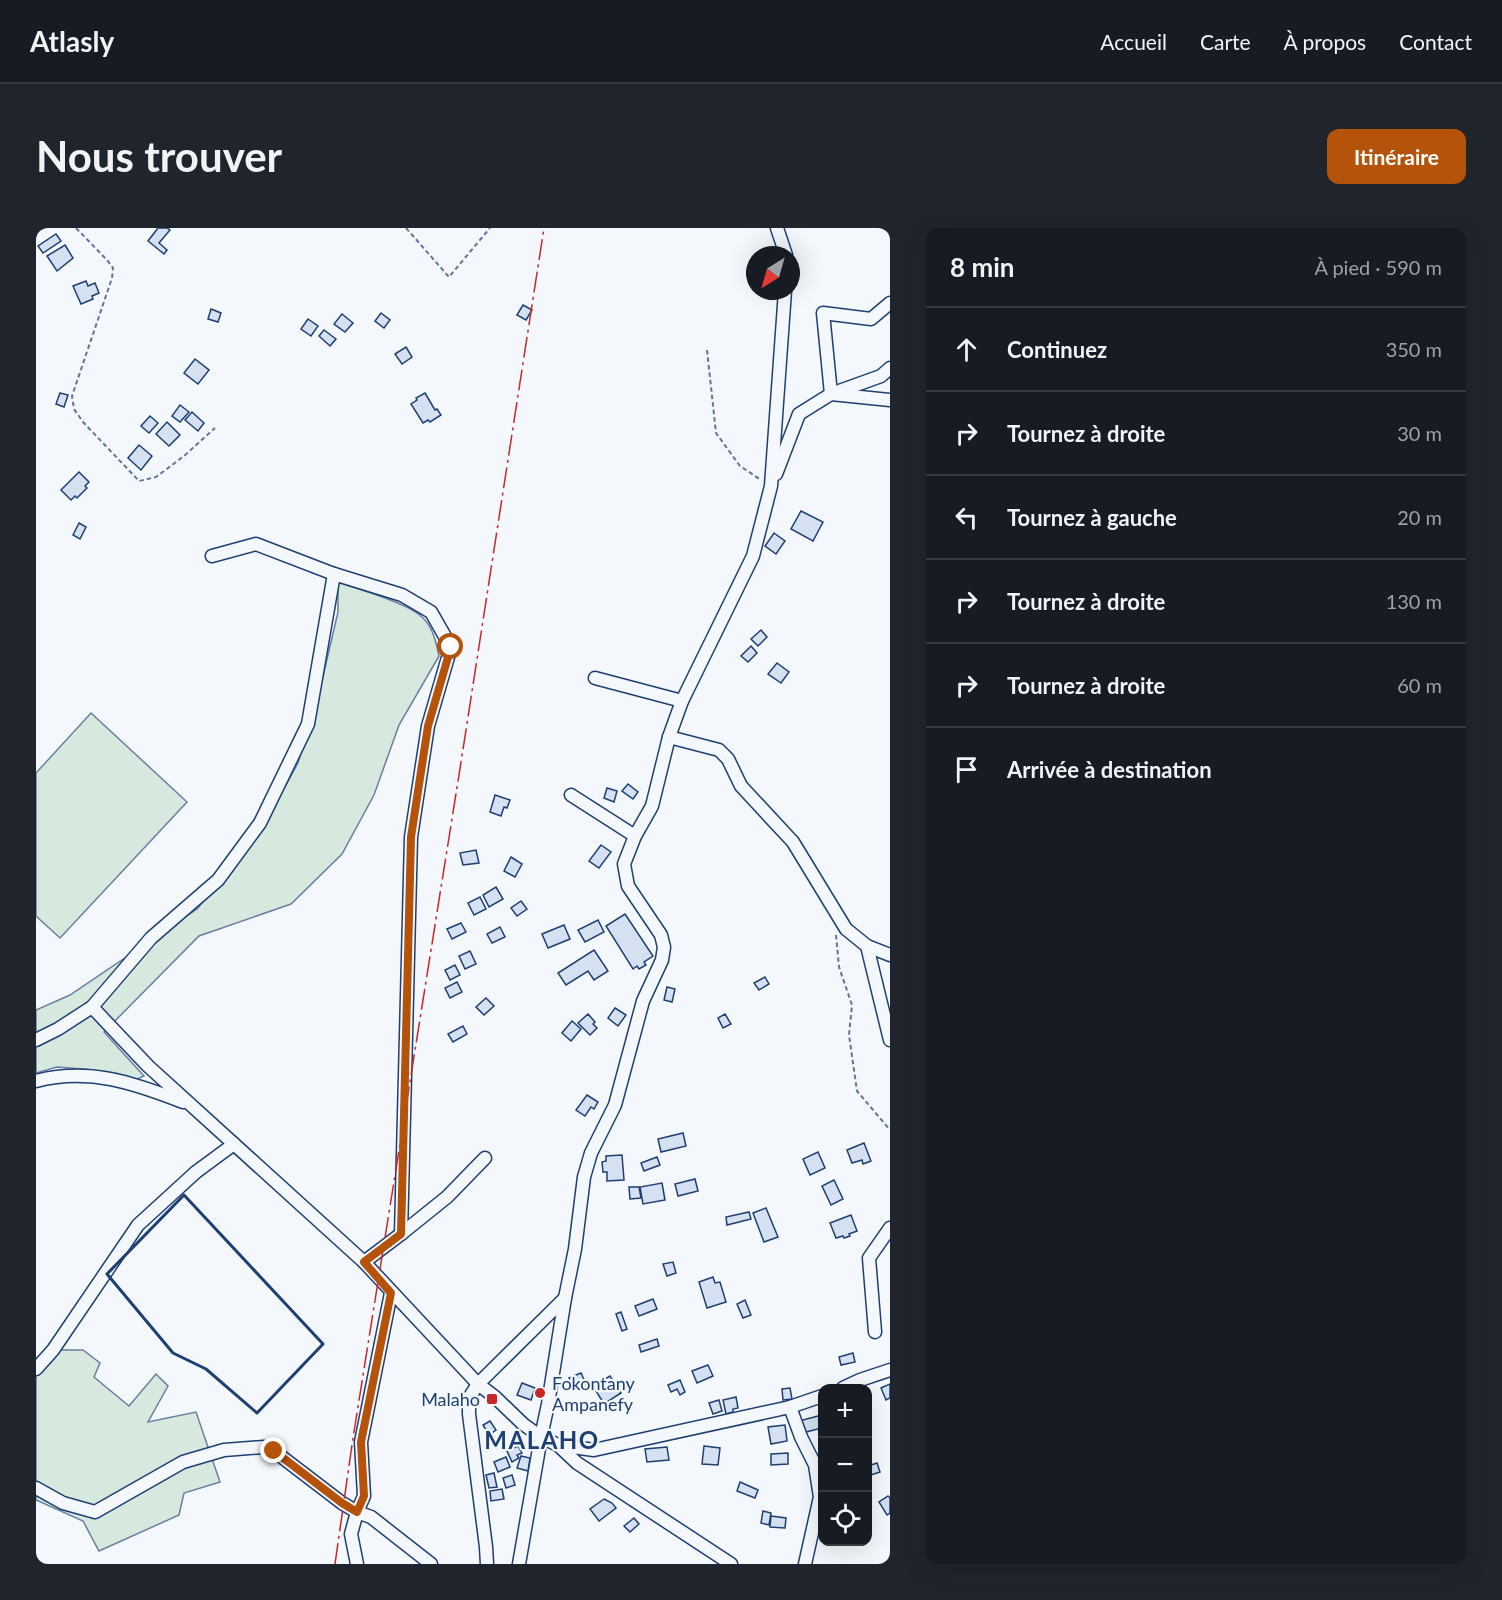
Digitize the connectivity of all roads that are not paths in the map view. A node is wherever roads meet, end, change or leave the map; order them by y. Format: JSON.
{"nodes":[{"id":1,"x":777,"y":228,"type":"edge"},
{"id":2,"x":783,"y":246,"type":"edge"},
{"id":3,"x":784,"y":300,"type":"edge"},
{"id":4,"x":890,"y":303,"type":"edge"},
{"id":5,"x":890,"y":368,"type":"edge"},
{"id":6,"x":831,"y":393,"type":"junction"},
{"id":7,"x":890,"y":400,"type":"edge"},
{"id":8,"x":771,"y":486,"type":"junction"},
{"id":9,"x":212,"y":556,"type":"dead end"},
{"id":10,"x":334,"y":574,"type":"junction"},
{"id":11,"x":595,"y":678,"type":"dead end"},
{"id":12,"x":682,"y":701,"type":"junction"},
{"id":13,"x":669,"y":737,"type":"junction"},
{"id":14,"x":571,"y":795,"type":"dead end"},
{"id":15,"x":634,"y":836,"type":"junction"},
{"id":16,"x":867,"y":946,"type":"junction"},
{"id":17,"x":890,"y":955,"type":"edge"},
{"id":18,"x":92,"y":1007,"type":"junction"},
{"id":19,"x":36,"y":1040,"type":"edge"},
{"id":20,"x":890,"y":1040,"type":"edge"},
{"id":21,"x":36,"y":1068,"type":"edge"},
{"id":22,"x":52,"y":1077,"type":"junction"},
{"id":23,"x":36,"y":1081,"type":"edge"},
{"id":24,"x":191,"y":1105,"type":"junction"},
{"id":25,"x":234,"y":1144,"type":"junction"},
{"id":26,"x":485,"y":1158,"type":"dead end"},
{"id":27,"x":890,"y":1228,"type":"edge"},
{"id":28,"x":401,"y":1234,"type":"junction"},
{"id":29,"x":364,"y":1262,"type":"junction"},
{"id":30,"x":391,"y":1293,"type":"junction"},
{"id":31,"x":565,"y":1298,"type":"junction"},
{"id":32,"x":875,"y":1332,"type":"dead end"},
{"id":33,"x":36,"y":1369,"type":"edge"},
{"id":34,"x":890,"y":1370,"type":"edge"},
{"id":35,"x":478,"y":1384,"type":"junction"},
{"id":36,"x":852,"y":1384,"type":"edge"},
{"id":37,"x":818,"y":1397,"type":"edge"},
{"id":38,"x":790,"y":1407,"type":"junction"},
{"id":39,"x":541,"y":1437,"type":"junction"},
{"id":40,"x":558,"y":1445,"type":"junction"},
{"id":41,"x":36,"y":1488,"type":"edge"},
{"id":42,"x":357,"y":1512,"type":"junction"},
{"id":43,"x":357,"y":1564,"type":"edge"},
{"id":44,"x":430,"y":1564,"type":"edge"},
{"id":45,"x":487,"y":1564,"type":"edge"},
{"id":46,"x":519,"y":1564,"type":"edge"},
{"id":47,"x":731,"y":1564,"type":"edge"},
{"id":48,"x":805,"y":1564,"type":"edge"}],
"edges":[{"from":1,"to":2,"type":"street"},
{"from":3,"to":8,"type":"street"},
{"from":4,"to":6,"type":"street"},
{"from":5,"to":6,"type":"street"},
{"from":6,"to":7,"type":"street"},
{"from":6,"to":8,"type":"street"},
{"from":8,"to":12,"type":"street"},
{"from":9,"to":10,"type":"street"},
{"from":10,"to":18,"type":"street"},
{"from":10,"to":28,"type":"street"},
{"from":11,"to":12,"type":"street"},
{"from":12,"to":13,"type":"street"},
{"from":13,"to":15,"type":"street"},
{"from":13,"to":16,"type":"street"},
{"from":14,"to":15,"type":"street"},
{"from":15,"to":31,"type":"street"},
{"from":16,"to":17,"type":"street"},
{"from":16,"to":20,"type":"street"},
{"from":18,"to":19,"type":"street"},
{"from":18,"to":24,"type":"street"},
{"from":21,"to":22,"type":"street"},
{"from":22,"to":23,"type":"street"},
{"from":22,"to":24,"type":"street"},
{"from":24,"to":25,"type":"street"},
{"from":25,"to":29,"type":"street"},
{"from":25,"to":33,"type":"street"},
{"from":26,"to":28,"type":"street"},
{"from":27,"to":32,"type":"street"},
{"from":28,"to":29,"type":"street"},
{"from":29,"to":30,"type":"street"},
{"from":30,"to":35,"type":"street"},
{"from":30,"to":42,"type":"street"},
{"from":31,"to":35,"type":"street"},
{"from":31,"to":39,"type":"street"},
{"from":34,"to":36,"type":"street"},
{"from":35,"to":39,"type":"street"},
{"from":35,"to":45,"type":"street"},
{"from":37,"to":38,"type":"street"},
{"from":38,"to":40,"type":"street"},
{"from":38,"to":48,"type":"street"},
{"from":39,"to":40,"type":"street"},
{"from":39,"to":46,"type":"street"},
{"from":40,"to":47,"type":"street"},
{"from":41,"to":42,"type":"street"},
{"from":42,"to":43,"type":"street"},
{"from":42,"to":44,"type":"street"}]}
